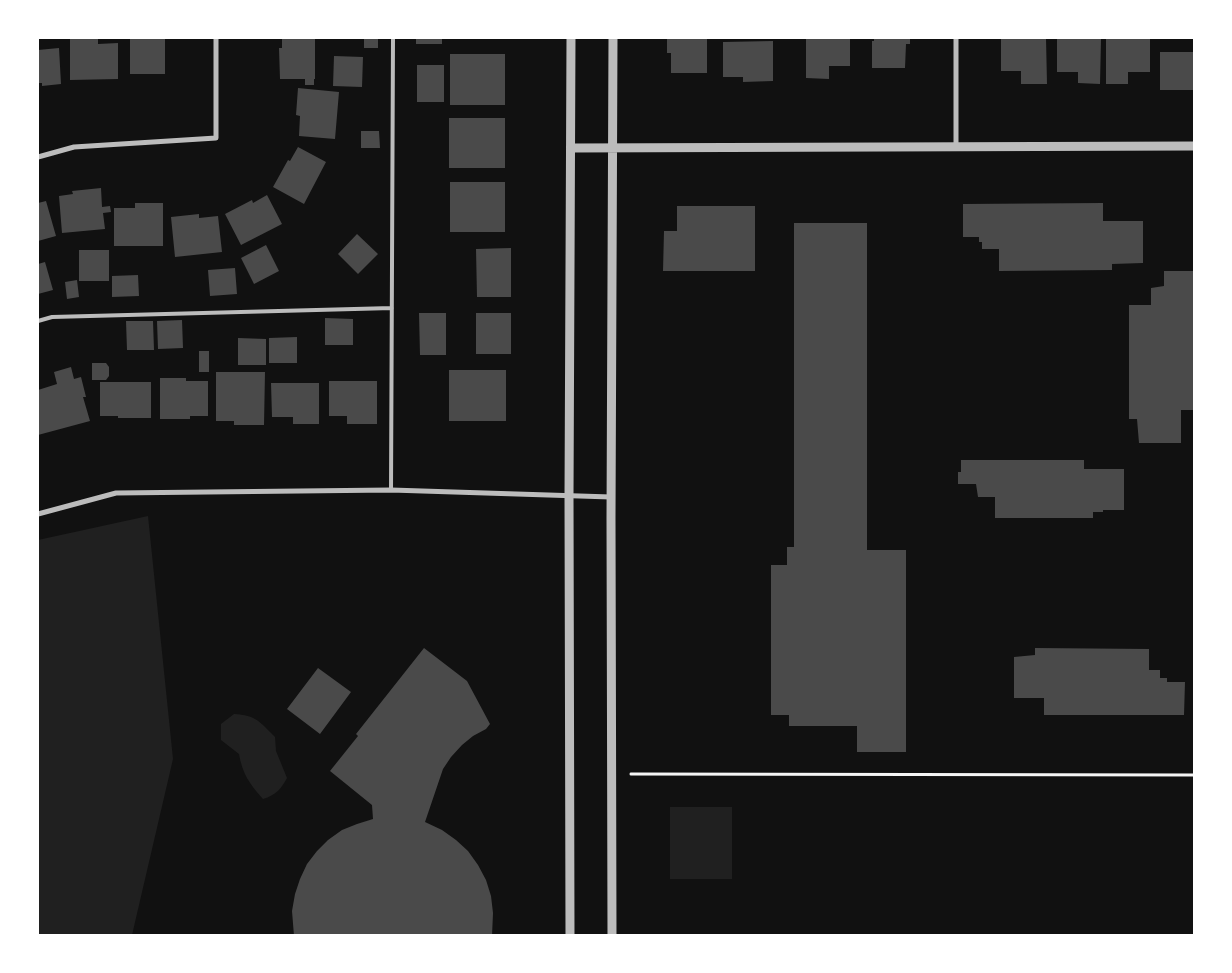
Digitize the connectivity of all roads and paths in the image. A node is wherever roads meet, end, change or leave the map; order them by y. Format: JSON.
{"nodes":[{"id":1,"x":216,"y":38,"type":"edge"},
{"id":2,"x":393,"y":38,"type":"edge"},
{"id":3,"x":571,"y":38,"type":"edge"},
{"id":4,"x":613,"y":38,"type":"edge"},
{"id":5,"x":956,"y":38,"type":"edge"},
{"id":6,"x":1194,"y":146,"type":"edge"},
{"id":7,"x":956,"y":147,"type":"junction"},
{"id":8,"x":572,"y":148,"type":"junction"},
{"id":9,"x":613,"y":148,"type":"junction"},
{"id":10,"x":38,"y":157,"type":"edge"},
{"id":11,"x":392,"y":308,"type":"junction"},
{"id":12,"x":38,"y":321,"type":"edge"},
{"id":13,"x":391,"y":490,"type":"junction"},
{"id":14,"x":569,"y":496,"type":"junction"},
{"id":15,"x":611,"y":497,"type":"junction"},
{"id":16,"x":38,"y":514,"type":"edge"},
{"id":17,"x":631,"y":774,"type":"dead end"},
{"id":18,"x":1194,"y":775,"type":"edge"},
{"id":19,"x":570,"y":936,"type":"edge"},
{"id":20,"x":612,"y":936,"type":"edge"}],
"edges":[{"from":1,"to":10,"type":"street"},
{"from":2,"to":11,"type":"lane"},
{"from":3,"to":8,"type":"street"},
{"from":4,"to":9,"type":"street"},
{"from":5,"to":7,"type":"street"},
{"from":6,"to":7,"type":"street"},
{"from":7,"to":9,"type":"street"},
{"from":8,"to":9,"type":"street"},
{"from":8,"to":14,"type":"street"},
{"from":9,"to":15,"type":"street"},
{"from":11,"to":12,"type":"lane"},
{"from":11,"to":13,"type":"lane"},
{"from":13,"to":14,"type":"street"},
{"from":13,"to":16,"type":"street"},
{"from":14,"to":15,"type":"street"},
{"from":14,"to":19,"type":"street"},
{"from":15,"to":20,"type":"street"},
{"from":17,"to":18,"type":"path"}]}
